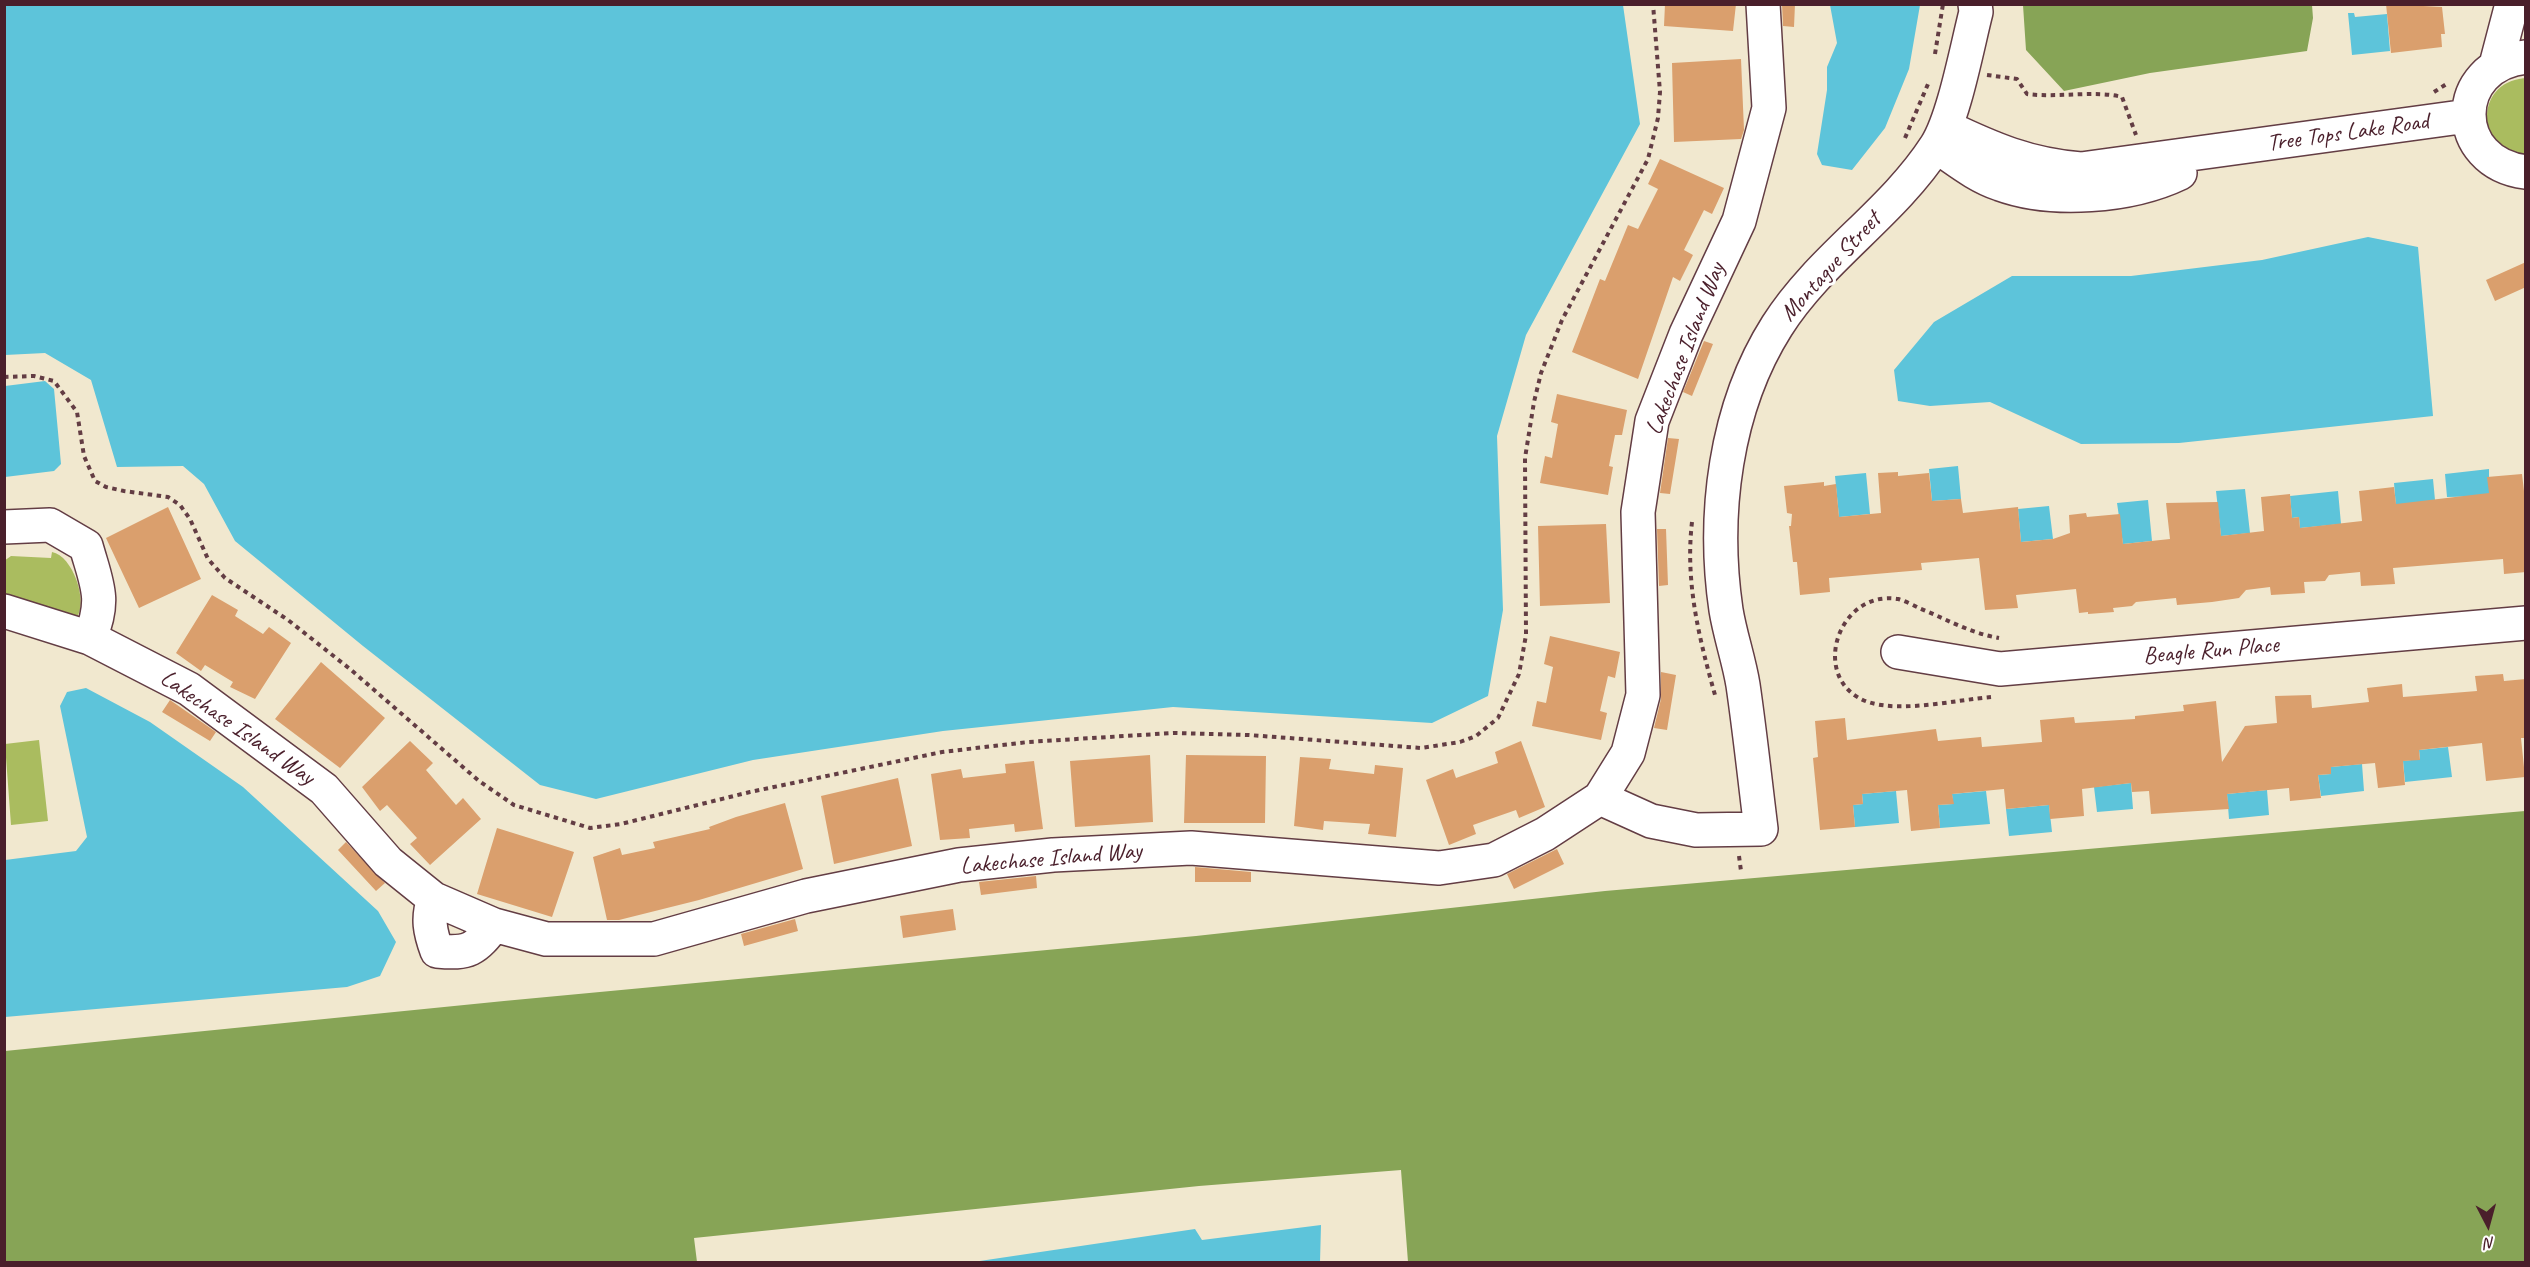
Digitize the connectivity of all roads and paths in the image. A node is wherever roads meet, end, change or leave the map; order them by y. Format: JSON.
{"nodes":[{"id":1,"x":1653,"y":4,"type":"edge"},
{"id":2,"x":1763,"y":4,"type":"edge"},
{"id":3,"x":1943,"y":4,"type":"edge"},
{"id":4,"x":1975,"y":4,"type":"edge"},
{"id":5,"x":2513,"y":4,"type":"edge"},
{"id":6,"x":2526,"y":26,"type":"edge"},
{"id":7,"x":2511,"y":61,"type":"edge"},
{"id":8,"x":1946,"y":72,"type":"junction"},
{"id":9,"x":2454,"y":75,"type":"dead end"},
{"id":10,"x":2431,"y":94,"type":"dead end"},
{"id":11,"x":2468,"y":116,"type":"junction"},
{"id":12,"x":1941,"y":136,"type":"junction"},
{"id":13,"x":1904,"y":140,"type":"dead end"},
{"id":14,"x":2138,"y":161,"type":"junction"},
{"id":15,"x":2526,"y":172,"type":"edge"},
{"id":16,"x":4,"y":377,"type":"edge"},
{"id":17,"x":1692,"y":517,"type":"dead end"},
{"id":18,"x":4,"y":527,"type":"edge"},
{"id":19,"x":4,"y":611,"type":"edge"},
{"id":20,"x":2526,"y":623,"type":"edge"},
{"id":21,"x":90,"y":638,"type":"junction"},
{"id":22,"x":1898,"y":652,"type":"dead end"},
{"id":23,"x":1716,"y":702,"type":"dead end"},
{"id":24,"x":1600,"y":798,"type":"junction"},
{"id":25,"x":1749,"y":830,"type":"junction"},
{"id":26,"x":1741,"y":871,"type":"dead end"},
{"id":27,"x":434,"y":899,"type":"junction"},
{"id":28,"x":494,"y":925,"type":"junction"}],
"edges":[{"from":1,"to":16,"type":"path"},
{"from":2,"to":24,"type":"street","name":"Lakechase Island Way"},
{"from":3,"to":8,"type":"path"},
{"from":4,"to":8,"type":"street","name":"Montague Street"},
{"from":5,"to":6,"type":"street"},
{"from":5,"to":7,"type":"street"},
{"from":7,"to":11,"type":"street"},
{"from":8,"to":12,"type":"street","name":"Montague Street"},
{"from":8,"to":13,"type":"path"},
{"from":8,"to":14,"type":"path"},
{"from":9,"to":10,"type":"path"},
{"from":11,"to":14,"type":"street","name":"Tree Tops Lake Road"},
{"from":11,"to":15,"type":"street"},
{"from":12,"to":14,"type":"street","name":"Tree Tops Lake Road"},
{"from":12,"to":25,"type":"street","name":"Montague Street"},
{"from":17,"to":23,"type":"path"},
{"from":18,"to":21,"type":"street"},
{"from":19,"to":21,"type":"street","name":"Lakechase Island Way"},
{"from":20,"to":22,"type":"street","name":"Beagle Run Place"},
{"from":21,"to":27,"type":"street","name":"Lakechase Island Way"},
{"from":24,"to":25,"type":"street"},
{"from":24,"to":28,"type":"street","name":"Lakechase Island Way"},
{"from":25,"to":26,"type":"path"},
{"from":27,"to":28,"type":"street","name":"Lakechase Island Way"},
{"from":27,"to":28,"type":"street"}]}
